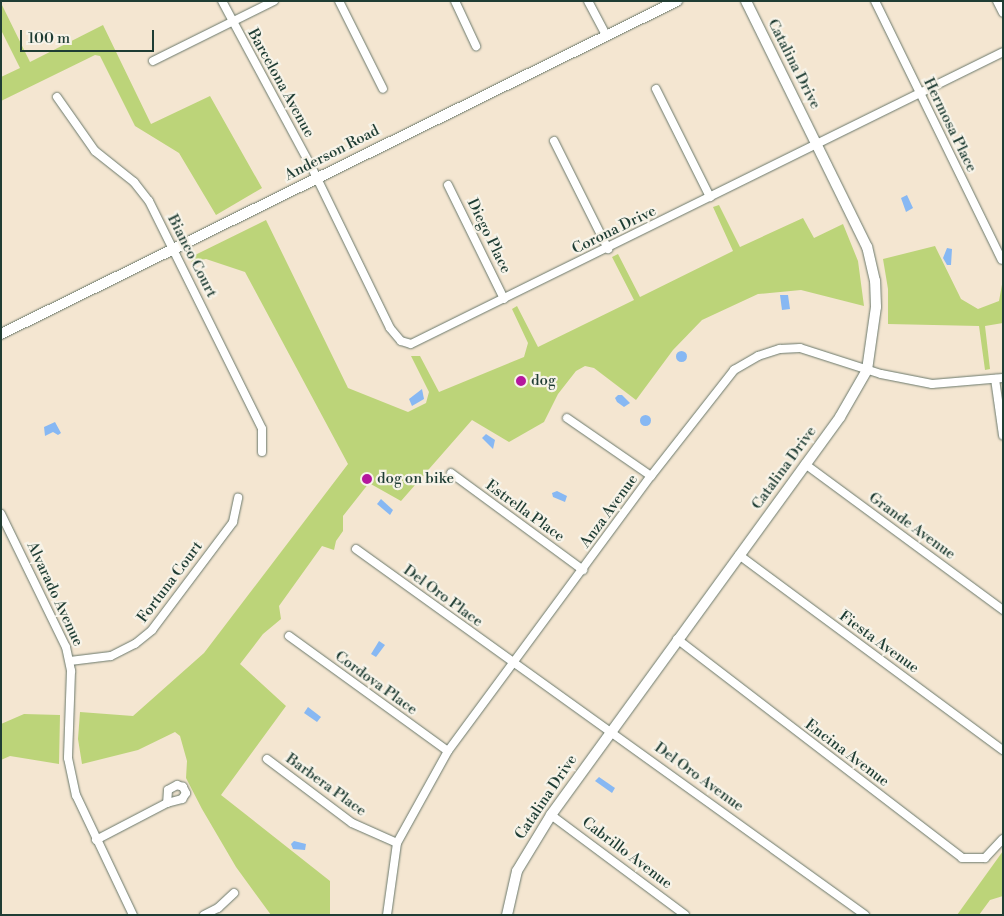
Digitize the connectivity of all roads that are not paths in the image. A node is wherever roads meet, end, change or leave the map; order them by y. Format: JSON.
{"nodes":[{"id":1,"x":222,"y":1,"type":"edge"},
{"id":2,"x":274,"y":1,"type":"edge"},
{"id":3,"x":339,"y":1,"type":"edge"},
{"id":4,"x":455,"y":1,"type":"edge"},
{"id":5,"x":588,"y":1,"type":"edge"},
{"id":6,"x":677,"y":1,"type":"edge"},
{"id":7,"x":746,"y":1,"type":"edge"},
{"id":8,"x":875,"y":1,"type":"edge"},
{"id":9,"x":997,"y":1,"type":"edge"},
{"id":10,"x":1003,"y":12,"type":"edge"},
{"id":11,"x":232,"y":22,"type":"junction"},
{"id":12,"x":606,"y":36,"type":"junction"},
{"id":13,"x":476,"y":46,"type":"dead end"},
{"id":14,"x":1003,"y":52,"type":"edge"},
{"id":15,"x":153,"y":61,"type":"dead end"},
{"id":16,"x":383,"y":89,"type":"dead end"},
{"id":17,"x":656,"y":89,"type":"dead end"},
{"id":18,"x":919,"y":93,"type":"junction"},
{"id":19,"x":57,"y":97,"type":"dead end"},
{"id":20,"x":554,"y":141,"type":"dead end"},
{"id":21,"x":818,"y":144,"type":"junction"},
{"id":22,"x":316,"y":177,"type":"junction"},
{"id":23,"x":448,"y":185,"type":"dead end"},
{"id":24,"x":710,"y":197,"type":"junction"},
{"id":25,"x":174,"y":249,"type":"junction"},
{"id":26,"x":608,"y":249,"type":"junction"},
{"id":27,"x":1002,"y":260,"type":"edge"},
{"id":28,"x":504,"y":299,"type":"junction"},
{"id":29,"x":1,"y":334,"type":"edge"},
{"id":30,"x":867,"y":370,"type":"junction"},
{"id":31,"x":999,"y":379,"type":"edge"},
{"id":32,"x":568,"y":418,"type":"dead end"},
{"id":33,"x":1003,"y":435,"type":"edge"},
{"id":34,"x":262,"y":452,"type":"dead end"},
{"id":35,"x":806,"y":464,"type":"junction"},
{"id":36,"x":451,"y":473,"type":"dead end"},
{"id":37,"x":651,"y":476,"type":"junction"},
{"id":38,"x":238,"y":498,"type":"dead end"},
{"id":39,"x":1,"y":514,"type":"edge"},
{"id":40,"x":356,"y":549,"type":"dead end"},
{"id":41,"x":739,"y":556,"type":"junction"},
{"id":42,"x":583,"y":570,"type":"junction"},
{"id":43,"x":1003,"y":610,"type":"edge"},
{"id":44,"x":289,"y":636,"type":"dead end"},
{"id":45,"x":677,"y":639,"type":"junction"},
{"id":46,"x":70,"y":662,"type":"junction"},
{"id":47,"x":515,"y":662,"type":"junction"},
{"id":48,"x":610,"y":729,"type":"junction"},
{"id":49,"x":1003,"y":750,"type":"edge"},
{"id":50,"x":448,"y":751,"type":"junction"},
{"id":51,"x":267,"y":759,"type":"dead end"},
{"id":52,"x":167,"y":803,"type":"dead end"},
{"id":53,"x":551,"y":815,"type":"junction"},
{"id":54,"x":1003,"y":839,"type":"edge"},
{"id":55,"x":96,"y":840,"type":"junction"},
{"id":56,"x":396,"y":843,"type":"junction"},
{"id":57,"x":234,"y":893,"type":"dead end"},
{"id":58,"x":133,"y":915,"type":"edge"},
{"id":59,"x":204,"y":915,"type":"edge"},
{"id":60,"x":388,"y":915,"type":"edge"},
{"id":61,"x":507,"y":915,"type":"edge"},
{"id":62,"x":685,"y":915,"type":"edge"},
{"id":63,"x":865,"y":915,"type":"edge"}],
"edges":[{"from":1,"to":11,"type":"street","name":"Barcelona Avenue"},
{"from":2,"to":11,"type":"street"},
{"from":3,"to":16,"type":"street"},
{"from":4,"to":13,"type":"street"},
{"from":5,"to":12,"type":"street"},
{"from":6,"to":12,"type":"street","name":"Anderson Road"},
{"from":7,"to":21,"type":"street","name":"Catalina Drive"},
{"from":8,"to":18,"type":"street","name":"Hermosa Place"},
{"from":9,"to":10,"type":"street"},
{"from":11,"to":15,"type":"street"},
{"from":11,"to":22,"type":"street","name":"Barcelona Avenue"},
{"from":12,"to":22,"type":"street","name":"Anderson Road"},
{"from":14,"to":18,"type":"street","name":"Corona Drive"},
{"from":17,"to":24,"type":"street"},
{"from":18,"to":21,"type":"street","name":"Corona Drive"},
{"from":18,"to":27,"type":"street","name":"Hermosa Place"},
{"from":19,"to":25,"type":"street","name":"Bianco Court"},
{"from":20,"to":26,"type":"street"},
{"from":21,"to":24,"type":"street","name":"Corona Drive"},
{"from":21,"to":30,"type":"street","name":"Catalina Drive"},
{"from":22,"to":25,"type":"street","name":"Anderson Road"},
{"from":22,"to":28,"type":"street","name":"Corona Drive"},
{"from":23,"to":28,"type":"street","name":"Diego Place"},
{"from":24,"to":26,"type":"street","name":"Corona Drive"},
{"from":25,"to":29,"type":"street","name":"Anderson Road"},
{"from":25,"to":34,"type":"street","name":"Bianco Court"},
{"from":26,"to":28,"type":"street","name":"Corona Drive"},
{"from":30,"to":31,"type":"street","name":"Anza Avenue"},
{"from":30,"to":35,"type":"street","name":"Catalina Drive"},
{"from":30,"to":37,"type":"street","name":"Anza Avenue"},
{"from":31,"to":33,"type":"street"},
{"from":32,"to":37,"type":"street"},
{"from":35,"to":41,"type":"street","name":"Catalina Drive"},
{"from":35,"to":43,"type":"street","name":"Grande Avenue"},
{"from":36,"to":42,"type":"street","name":"Estrella Place"},
{"from":37,"to":42,"type":"street","name":"Anza Avenue"},
{"from":38,"to":46,"type":"street","name":"Fortuna Court"},
{"from":39,"to":46,"type":"street","name":"Alvarado Avenue"},
{"from":40,"to":47,"type":"street","name":"Del Oro Place"},
{"from":41,"to":45,"type":"street","name":"Catalina Drive"},
{"from":41,"to":49,"type":"street","name":"Fiesta Avenue"},
{"from":42,"to":47,"type":"street","name":"Anza Avenue"},
{"from":44,"to":50,"type":"street","name":"Cordova Place"},
{"from":45,"to":48,"type":"street","name":"Catalina Drive"},
{"from":45,"to":54,"type":"street","name":"Encina Avenue"},
{"from":46,"to":55,"type":"street","name":"Alvarado Avenue"},
{"from":47,"to":48,"type":"street","name":"Del Oro Avenue"},
{"from":47,"to":50,"type":"street","name":"Anza Avenue"},
{"from":48,"to":53,"type":"street","name":"Catalina Drive"},
{"from":48,"to":63,"type":"street","name":"Del Oro Avenue"},
{"from":50,"to":56,"type":"street","name":"Anza Avenue"},
{"from":51,"to":56,"type":"street","name":"Barbera Place"},
{"from":52,"to":55,"type":"street"},
{"from":53,"to":61,"type":"street","name":"Catalina Drive"},
{"from":53,"to":62,"type":"street","name":"Cabrillo Avenue"},
{"from":55,"to":58,"type":"street","name":"Alvarado Avenue"},
{"from":56,"to":60,"type":"street","name":"Anza Avenue"},
{"from":57,"to":59,"type":"street"}]}
